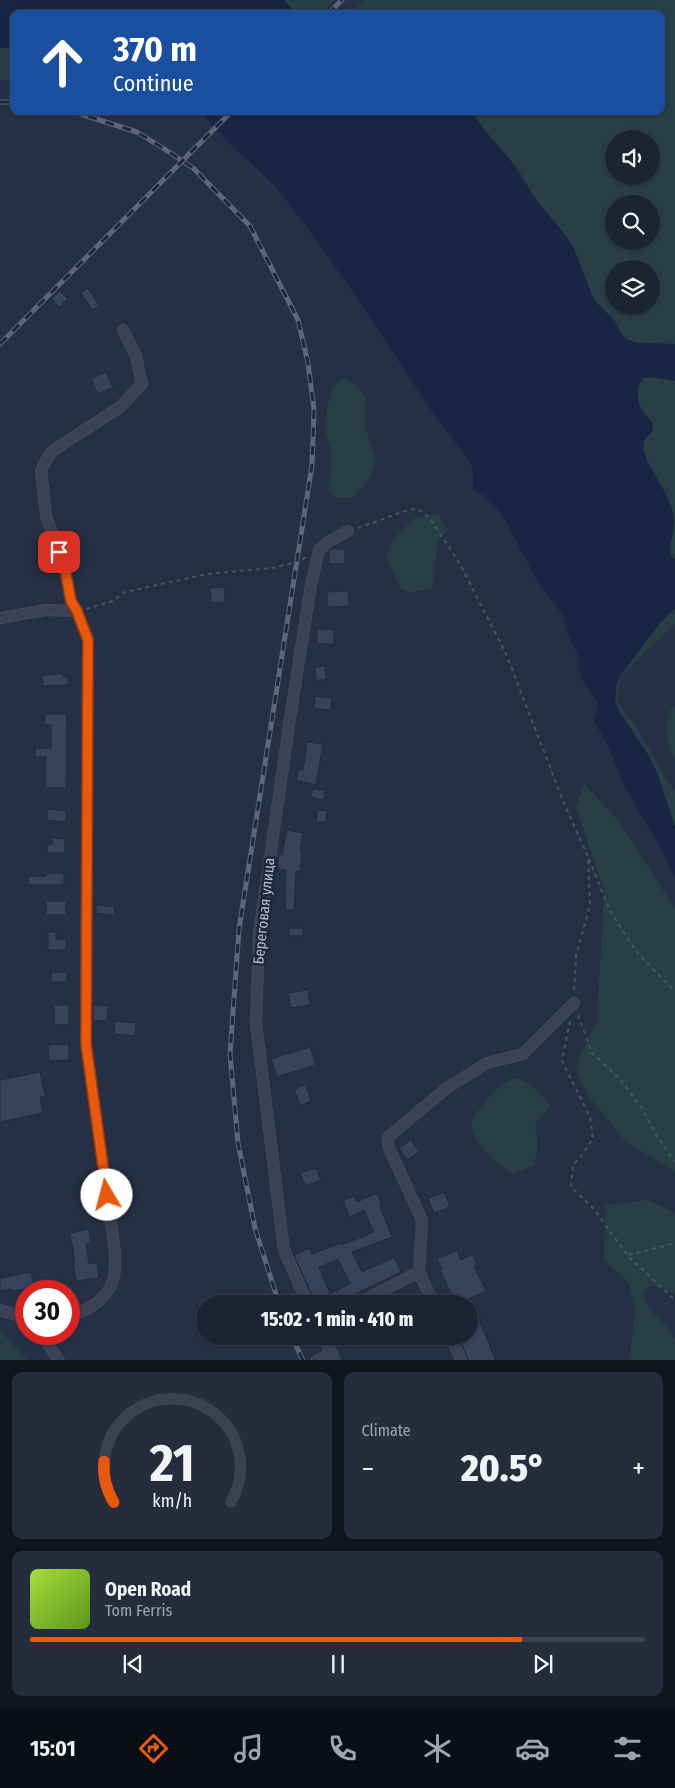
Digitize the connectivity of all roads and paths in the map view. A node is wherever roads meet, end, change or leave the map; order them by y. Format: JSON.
{"nodes":[{"id":1,"x":123,"y":330,"type":"dead end"},
{"id":2,"x":348,"y":531,"type":"joint"},
{"id":3,"x":319,"y":550,"type":"junction"},
{"id":4,"x":77,"y":611,"type":"junction"},
{"id":5,"x":0,"y":618,"type":"edge"},
{"id":6,"x":588,"y":857,"type":"junction"},
{"id":7,"x":675,"y":992,"type":"edge"},
{"id":8,"x":574,"y":1003,"type":"junction"},
{"id":9,"x":675,"y":1162,"type":"edge"},
{"id":10,"x":675,"y":1243,"type":"edge"},
{"id":11,"x":628,"y":1256,"type":"junction"},
{"id":12,"x":419,"y":1272,"type":"junction"},
{"id":13,"x":304,"y":1295,"type":"edge"},
{"id":14,"x":374,"y":1295,"type":"edge"},
{"id":15,"x":430,"y":1295,"type":"edge"},
{"id":16,"x":675,"y":1300,"type":"edge"},
{"id":17,"x":0,"y":1310,"type":"edge"},
{"id":18,"x":80,"y":1313,"type":"edge"},
{"id":19,"x":15,"y":1315,"type":"edge"},
{"id":20,"x":49,"y":1345,"type":"edge"},
{"id":21,"x":328,"y":1345,"type":"edge"},
{"id":22,"x":454,"y":1345,"type":"edge"},
{"id":23,"x":333,"y":1357,"type":"edge"},
{"id":24,"x":59,"y":1360,"type":"edge"},
{"id":25,"x":316,"y":1360,"type":"edge"},
{"id":26,"x":462,"y":1360,"type":"edge"}],
"edges":[{"from":1,"to":4,"type":"street"},
{"from":2,"to":3,"type":"street"},
{"from":2,"to":6,"type":"path"},
{"from":3,"to":4,"type":"path"},
{"from":3,"to":13,"type":"street","name":"Береговая улица"},
{"from":4,"to":5,"type":"street"},
{"from":4,"to":18,"type":"street"},
{"from":6,"to":7,"type":"path"},
{"from":6,"to":8,"type":"path"},
{"from":8,"to":9,"type":"path"},
{"from":8,"to":11,"type":"path"},
{"from":8,"to":12,"type":"street"},
{"from":10,"to":11,"type":"path"},
{"from":11,"to":16,"type":"path"},
{"from":12,"to":14,"type":"street"},
{"from":12,"to":15,"type":"street"},
{"from":17,"to":19,"type":"street"},
{"from":20,"to":24,"type":"street"},
{"from":21,"to":23,"type":"street"},
{"from":22,"to":26,"type":"street"},
{"from":23,"to":25,"type":"street"}]}
